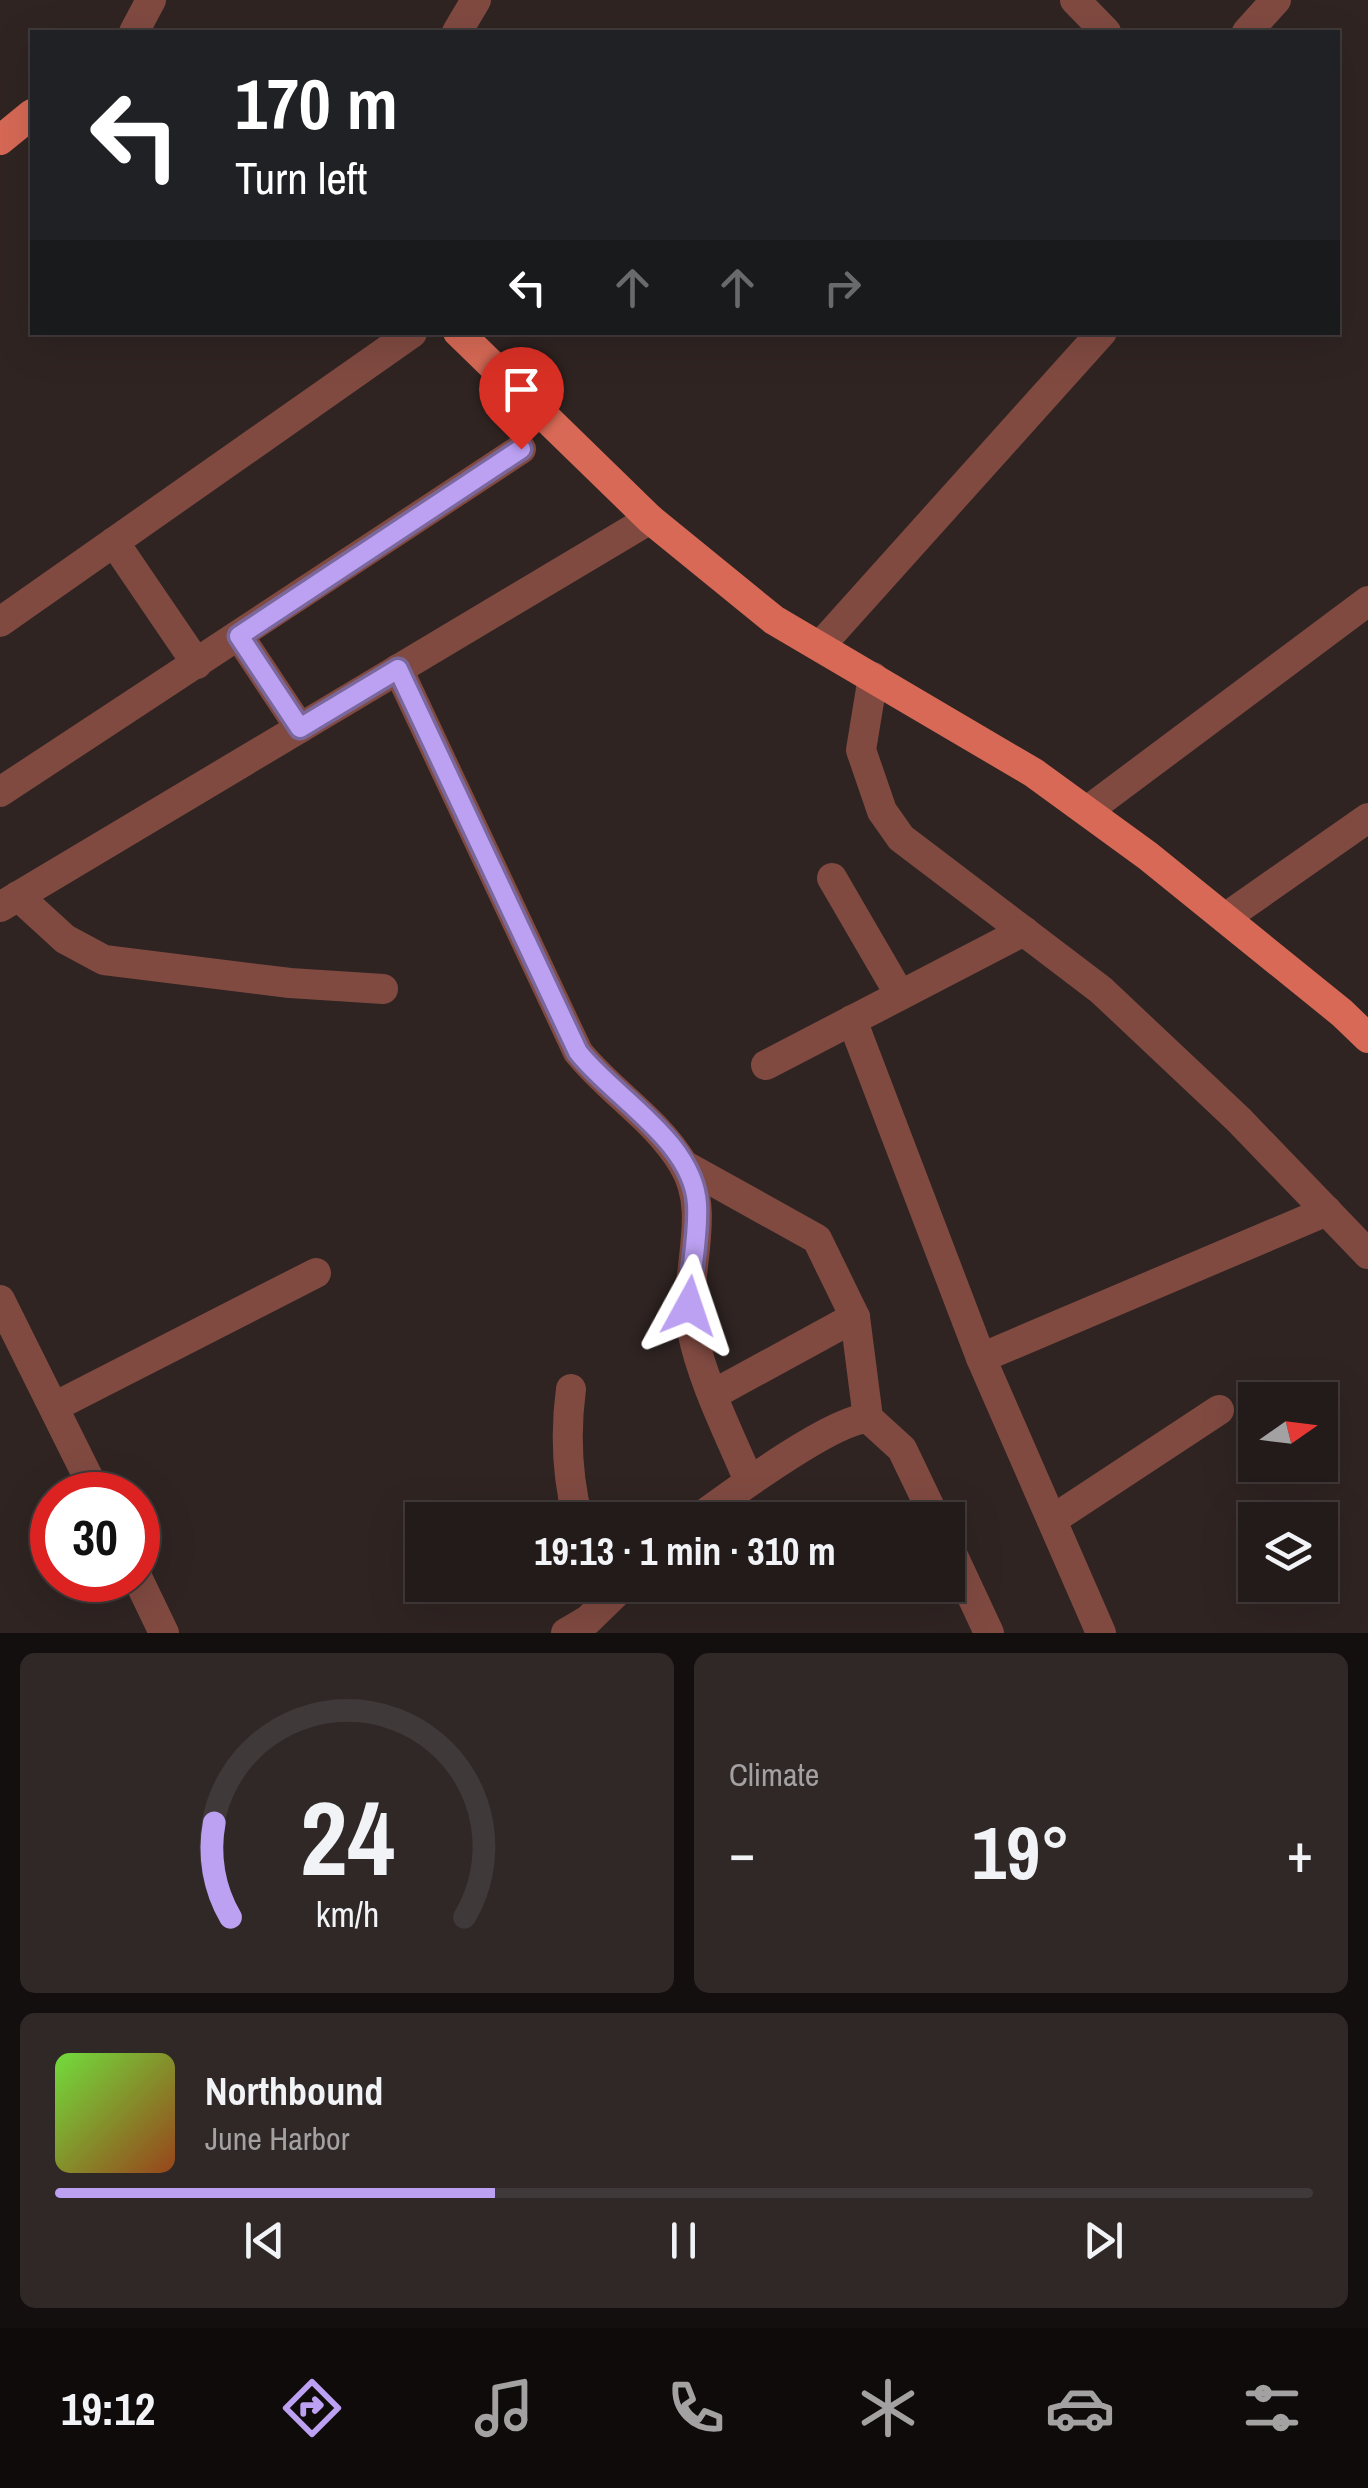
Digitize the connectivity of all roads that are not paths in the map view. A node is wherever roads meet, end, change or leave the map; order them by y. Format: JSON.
{"nodes":[{"id":1,"x":152,"y":0,"type":"edge"},
{"id":2,"x":476,"y":0,"type":"edge"},
{"id":3,"x":1075,"y":0,"type":"edge"},
{"id":4,"x":1276,"y":0,"type":"edge"},
{"id":5,"x":135,"y":30,"type":"edge"},
{"id":6,"x":458,"y":30,"type":"edge"},
{"id":7,"x":1104,"y":30,"type":"edge"},
{"id":8,"x":1248,"y":30,"type":"edge"},
{"id":9,"x":30,"y":115,"type":"edge"},
{"id":10,"x":3,"y":133,"type":"edge"},
{"id":11,"x":409,"y":335,"type":"edge"},
{"id":12,"x":461,"y":335,"type":"edge"},
{"id":13,"x":1099,"y":335,"type":"edge"},
{"id":14,"x":521,"y":449,"type":"dead end"},
{"id":15,"x":650,"y":519,"type":"junction"},
{"id":16,"x":114,"y":542,"type":"junction"},
{"id":17,"x":1368,"y":601,"type":"edge"},
{"id":18,"x":0,"y":622,"type":"edge"},
{"id":19,"x":239,"y":636,"type":"junction"},
{"id":20,"x":820,"y":646,"type":"junction"},
{"id":21,"x":196,"y":664,"type":"junction"},
{"id":22,"x":398,"y":669,"type":"junction"},
{"id":23,"x":873,"y":677,"type":"junction"},
{"id":24,"x":300,"y":728,"type":"junction"},
{"id":25,"x":0,"y":792,"type":"edge"},
{"id":26,"x":1087,"y":811,"type":"junction"},
{"id":27,"x":1368,"y":818,"type":"edge"},
{"id":28,"x":832,"y":878,"type":"dead end"},
{"id":29,"x":9,"y":902,"type":"edge"},
{"id":30,"x":1225,"y":918,"type":"junction"},
{"id":31,"x":1024,"y":931,"type":"junction"},
{"id":32,"x":383,"y":990,"type":"dead end"},
{"id":33,"x":900,"y":995,"type":"junction"},
{"id":34,"x":852,"y":1020,"type":"junction"},
{"id":35,"x":1368,"y":1038,"type":"edge"},
{"id":36,"x":766,"y":1066,"type":"dead end"},
{"id":37,"x":684,"y":1165,"type":"junction"},
{"id":38,"x":1327,"y":1211,"type":"junction"},
{"id":39,"x":1368,"y":1254,"type":"edge"},
{"id":40,"x":316,"y":1273,"type":"dead end"},
{"id":41,"x":0,"y":1300,"type":"edge"},
{"id":42,"x":855,"y":1317,"type":"junction"},
{"id":43,"x":982,"y":1358,"type":"junction"},
{"id":44,"x":571,"y":1388,"type":"dead end"},
{"id":45,"x":714,"y":1394,"type":"junction"},
{"id":46,"x":54,"y":1407,"type":"junction"},
{"id":47,"x":1219,"y":1410,"type":"dead end"},
{"id":48,"x":868,"y":1418,"type":"junction"},
{"id":49,"x":86,"y":1472,"type":"edge"},
{"id":50,"x":749,"y":1481,"type":"junction"},
{"id":51,"x":574,"y":1502,"type":"edge"},
{"id":52,"x":720,"y":1502,"type":"edge"},
{"id":53,"x":927,"y":1502,"type":"edge"},
{"id":54,"x":1052,"y":1520,"type":"junction"},
{"id":55,"x":965,"y":1581,"type":"edge"},
{"id":56,"x":149,"y":1602,"type":"edge"},
{"id":57,"x":602,"y":1602,"type":"edge"},
{"id":58,"x":164,"y":1633,"type":"edge"},
{"id":59,"x":566,"y":1633,"type":"edge"},
{"id":60,"x":989,"y":1633,"type":"edge"},
{"id":61,"x":1100,"y":1633,"type":"edge"}],
"edges":[{"from":1,"to":5,"type":"street"},
{"from":2,"to":6,"type":"street"},
{"from":3,"to":7,"type":"street"},
{"from":4,"to":8,"type":"street"},
{"from":9,"to":10,"type":"main road"},
{"from":11,"to":16,"type":"street"},
{"from":12,"to":15,"type":"main road"},
{"from":13,"to":20,"type":"street"},
{"from":14,"to":19,"type":"street"},
{"from":15,"to":20,"type":"main road"},
{"from":15,"to":22,"type":"street"},
{"from":16,"to":18,"type":"street"},
{"from":16,"to":21,"type":"street"},
{"from":17,"to":26,"type":"street"},
{"from":19,"to":21,"type":"street"},
{"from":19,"to":24,"type":"street"},
{"from":20,"to":23,"type":"main road"},
{"from":21,"to":25,"type":"street"},
{"from":22,"to":24,"type":"street"},
{"from":22,"to":37,"type":"street"},
{"from":23,"to":26,"type":"main road"},
{"from":23,"to":31,"type":"street"},
{"from":24,"to":29,"type":"street"},
{"from":26,"to":30,"type":"main road"},
{"from":27,"to":30,"type":"street"},
{"from":28,"to":33,"type":"street"},
{"from":29,"to":32,"type":"street"},
{"from":30,"to":35,"type":"main road"},
{"from":31,"to":33,"type":"street"},
{"from":31,"to":38,"type":"street"},
{"from":33,"to":34,"type":"street"},
{"from":34,"to":36,"type":"street"},
{"from":34,"to":43,"type":"street"},
{"from":37,"to":42,"type":"street"},
{"from":37,"to":45,"type":"street"},
{"from":38,"to":39,"type":"street"},
{"from":38,"to":43,"type":"street"},
{"from":40,"to":46,"type":"street"},
{"from":41,"to":46,"type":"street"},
{"from":42,"to":45,"type":"street"},
{"from":42,"to":48,"type":"street"},
{"from":43,"to":54,"type":"street"},
{"from":44,"to":51,"type":"street"},
{"from":45,"to":50,"type":"street"},
{"from":46,"to":49,"type":"street"},
{"from":47,"to":54,"type":"street"},
{"from":48,"to":50,"type":"street"},
{"from":48,"to":53,"type":"street"},
{"from":50,"to":52,"type":"street"},
{"from":54,"to":61,"type":"street"},
{"from":55,"to":60,"type":"street"},
{"from":56,"to":58,"type":"street"},
{"from":57,"to":59,"type":"street"}]}
